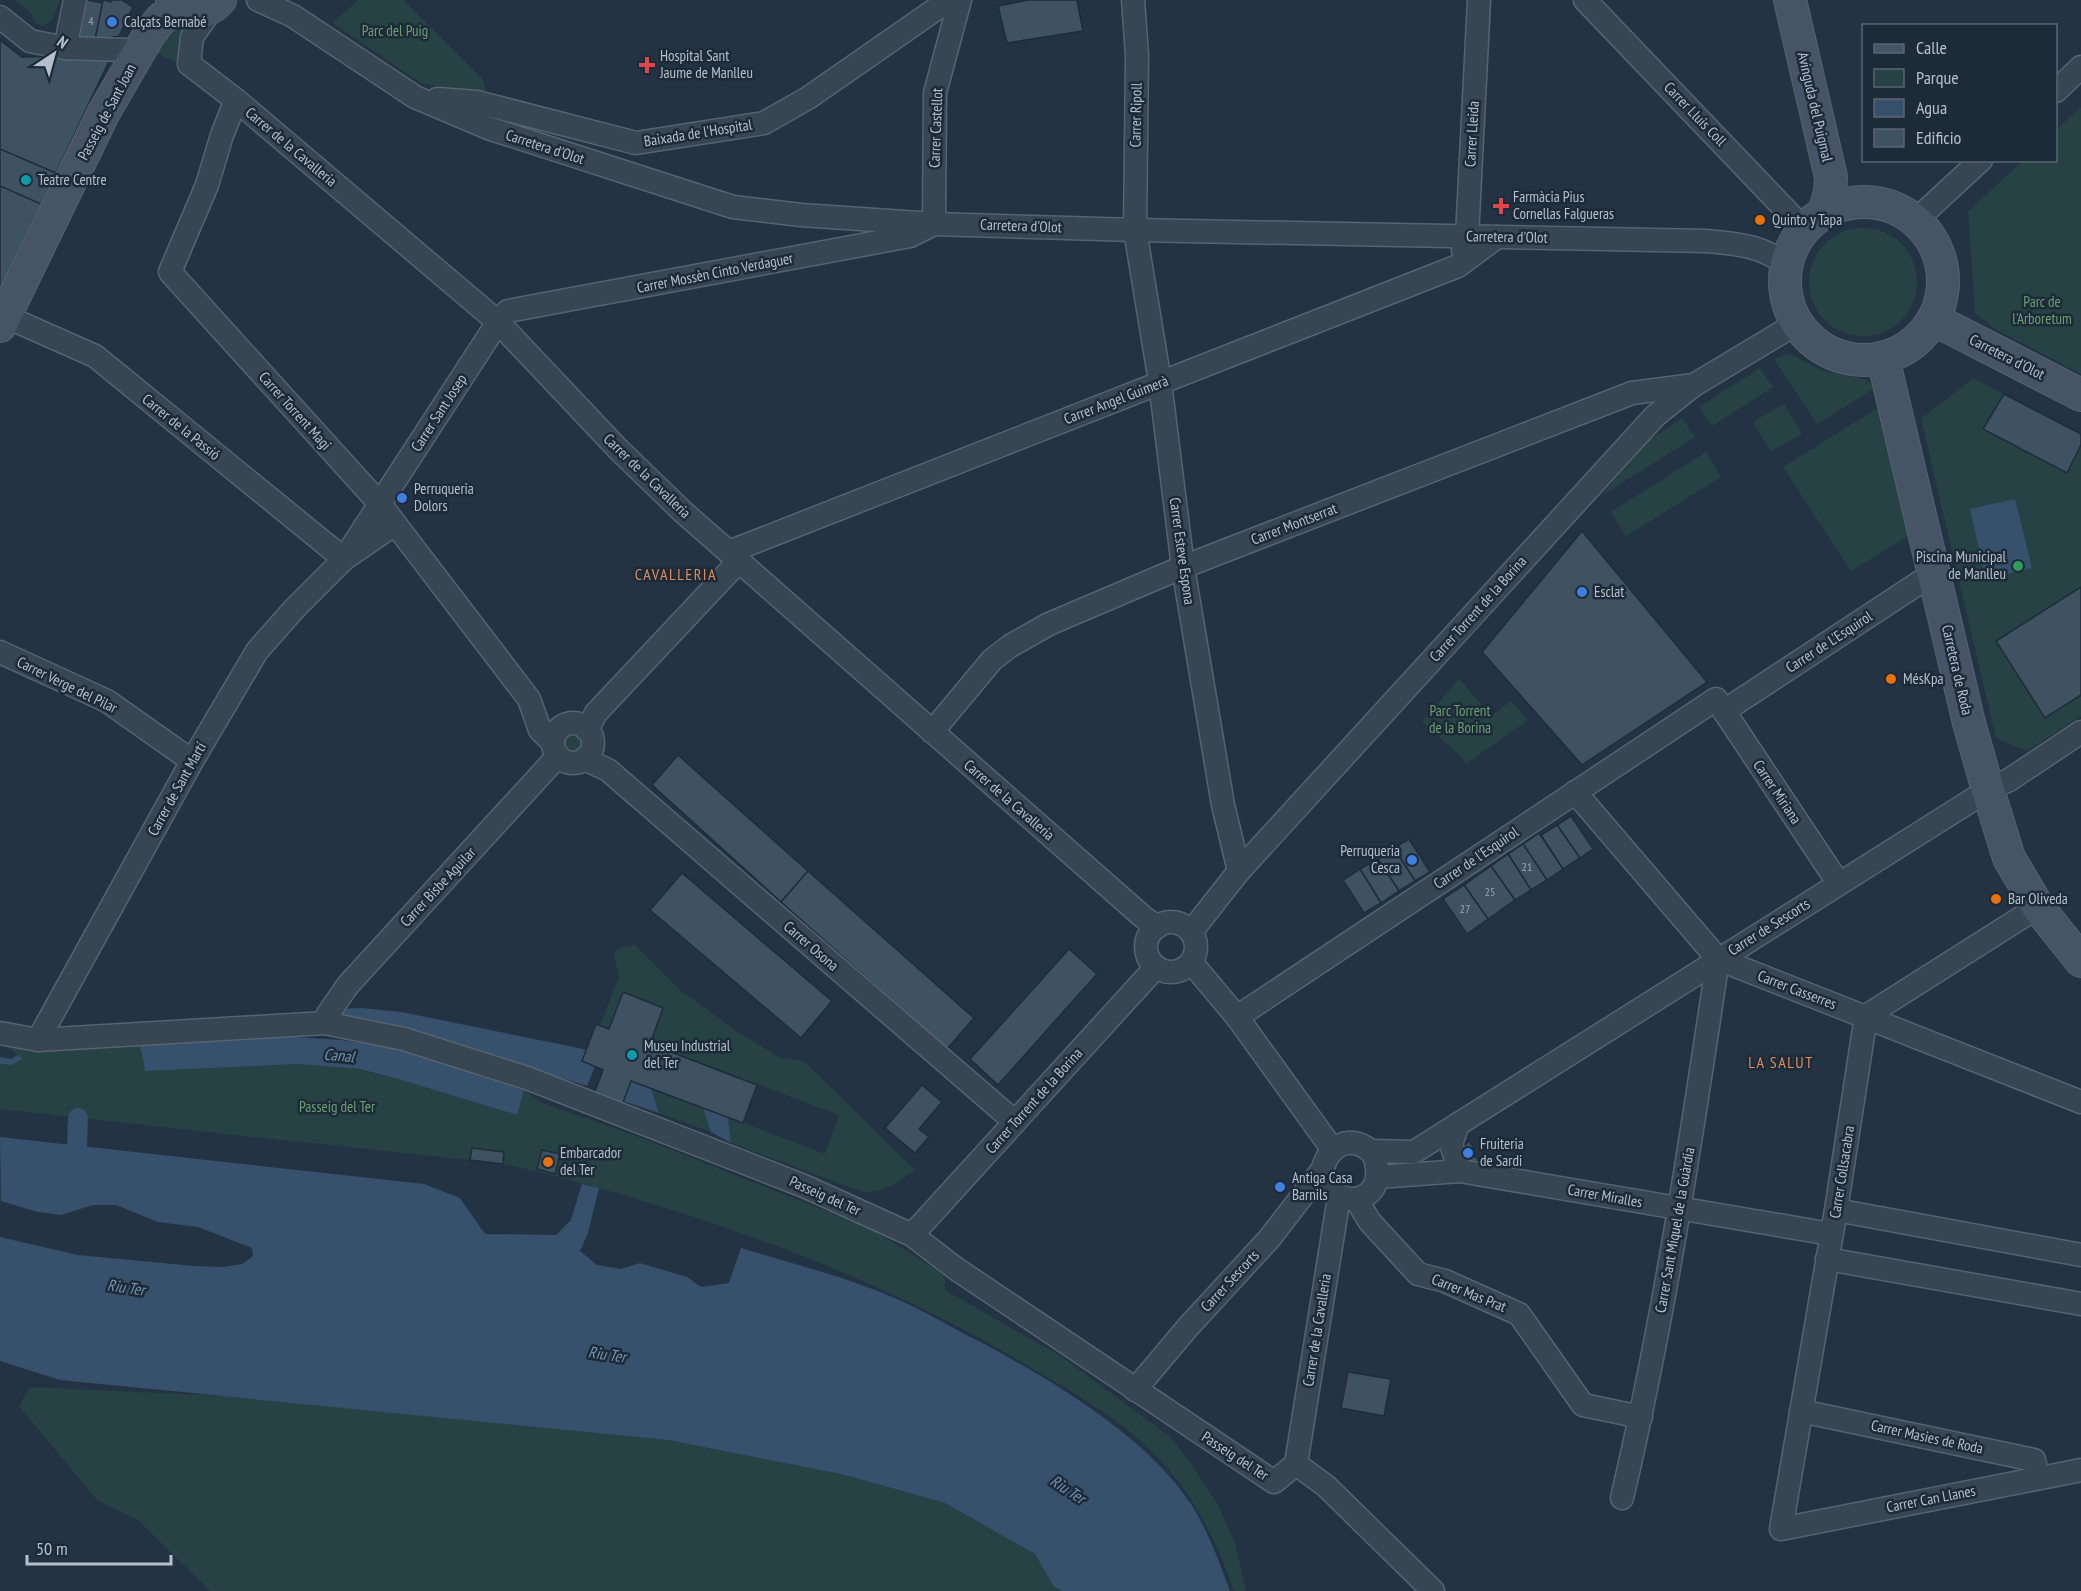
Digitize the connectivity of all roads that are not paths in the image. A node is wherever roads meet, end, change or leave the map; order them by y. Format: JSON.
{"nodes":[{"id":1,"x":75,"y":0,"type":"edge"},
{"id":2,"x":258,"y":0,"type":"edge"},
{"id":3,"x":277,"y":0,"type":"edge"},
{"id":4,"x":949,"y":0,"type":"edge"},
{"id":5,"x":960,"y":0,"type":"edge"},
{"id":6,"x":1133,"y":0,"type":"edge"},
{"id":7,"x":1479,"y":0,"type":"edge"},
{"id":8,"x":1585,"y":0,"type":"edge"},
{"id":9,"x":1790,"y":0,"type":"edge"},
{"id":10,"x":1809,"y":0,"type":"edge"},
{"id":11,"x":170,"y":3,"type":"edge"},
{"id":12,"x":216,"y":3,"type":"edge"},
{"id":13,"x":293,"y":16,"type":"junction"},
{"id":14,"x":0,"y":17,"type":"edge"},
{"id":15,"x":65,"y":48,"type":"junction"},
{"id":16,"x":126,"y":50,"type":"junction"},
{"id":17,"x":2081,"y":67,"type":"edge"},
{"id":18,"x":2057,"y":89,"type":"edge"},
{"id":19,"x":416,"y":97,"type":"junction"},
{"id":20,"x":236,"y":100,"type":"junction"},
{"id":21,"x":104,"y":112,"type":"junction"},
{"id":22,"x":1979,"y":162,"type":"edge"},
{"id":23,"x":1868,"y":203,"type":"junction"},
{"id":24,"x":1814,"y":221,"type":"junction"},
{"id":25,"x":1915,"y":221,"type":"junction"},
{"id":26,"x":934,"y":224,"type":"junction"},
{"id":27,"x":1135,"y":230,"type":"junction"},
{"id":28,"x":1467,"y":237,"type":"junction"},
{"id":29,"x":1497,"y":237,"type":"junction"},
{"id":30,"x":1786,"y":265,"type":"junction"},
{"id":31,"x":1458,"y":266,"type":"junction"},
{"id":32,"x":2,"y":319,"type":"edge"},
{"id":33,"x":1933,"y":319,"type":"junction"},
{"id":34,"x":498,"y":322,"type":"junction"},
{"id":35,"x":1798,"y":326,"type":"junction"},
{"id":36,"x":1883,"y":358,"type":"junction"},
{"id":37,"x":1160,"y":382,"type":"junction"},
{"id":38,"x":1694,"y":385,"type":"junction"},
{"id":39,"x":2081,"y":395,"type":"edge"},
{"id":40,"x":380,"y":504,"type":"junction"},
{"id":41,"x":394,"y":524,"type":"junction"},
{"id":42,"x":734,"y":556,"type":"junction"},
{"id":43,"x":344,"y":560,"type":"junction"},
{"id":44,"x":1183,"y":567,"type":"junction"},
{"id":45,"x":1934,"y":573,"type":"junction"},
{"id":46,"x":0,"y":652,"type":"edge"},
{"id":47,"x":529,"y":699,"type":"junction"},
{"id":48,"x":1720,"y":705,"type":"junction"},
{"id":49,"x":932,"y":732,"type":"junction"},
{"id":50,"x":2081,"y":732,"type":"edge"},
{"id":51,"x":583,"y":739,"type":"junction"},
{"id":52,"x":555,"y":750,"type":"junction"},
{"id":53,"x":192,"y":761,"type":"junction"},
{"id":54,"x":1988,"y":790,"type":"junction"},
{"id":55,"x":1575,"y":792,"type":"junction"},
{"id":56,"x":1239,"y":871,"type":"junction"},
{"id":57,"x":1839,"y":885,"type":"junction"},
{"id":58,"x":2038,"y":907,"type":"junction"},
{"id":59,"x":1157,"y":927,"type":"junction"},
{"id":60,"x":1191,"y":932,"type":"junction"},
{"id":61,"x":1718,"y":959,"type":"junction"},
{"id":62,"x":2081,"y":961,"type":"edge"},
{"id":63,"x":1191,"y":962,"type":"junction"},
{"id":64,"x":1156,"y":967,"type":"junction"},
{"id":65,"x":1866,"y":1016,"type":"junction"},
{"id":66,"x":1237,"y":1017,"type":"junction"},
{"id":67,"x":325,"y":1023,"type":"junction"},
{"id":68,"x":0,"y":1033,"type":"edge"},
{"id":69,"x":38,"y":1040,"type":"junction"},
{"id":70,"x":2081,"y":1102,"type":"edge"},
{"id":71,"x":1015,"y":1122,"type":"junction"},
{"id":72,"x":1458,"y":1124,"type":"junction"},
{"id":73,"x":1371,"y":1151,"type":"junction"},
{"id":74,"x":1328,"y":1160,"type":"junction"},
{"id":75,"x":1460,"y":1171,"type":"junction"},
{"id":76,"x":1378,"y":1177,"type":"junction"},
{"id":77,"x":1347,"y":1198,"type":"junction"},
{"id":78,"x":1680,"y":1209,"type":"junction"},
{"id":79,"x":1836,"y":1210,"type":"junction"},
{"id":80,"x":1832,"y":1234,"type":"junction"},
{"id":81,"x":912,"y":1235,"type":"junction"},
{"id":82,"x":2081,"y":1254,"type":"edge"},
{"id":83,"x":1827,"y":1258,"type":"junction"},
{"id":84,"x":2081,"y":1304,"type":"edge"},
{"id":85,"x":1135,"y":1390,"type":"junction"},
{"id":86,"x":1801,"y":1411,"type":"junction"},
{"id":87,"x":1641,"y":1417,"type":"junction"},
{"id":88,"x":1296,"y":1464,"type":"junction"},
{"id":89,"x":2081,"y":1470,"type":"edge"},
{"id":90,"x":2038,"y":1478,"type":"junction"},
{"id":91,"x":1622,"y":1498,"type":"dead end"},
{"id":92,"x":1781,"y":1528,"type":"joint"},
{"id":93,"x":1433,"y":1591,"type":"edge"}],
"edges":[{"from":1,"to":15,"type":"street"},
{"from":2,"to":13,"type":"street","name":"Carretera d'Olot"},
{"from":3,"to":13,"type":"street","name":"Carretera d'Olot"},
{"from":4,"to":19,"type":"street","name":"Baixada de l'Hospital"},
{"from":5,"to":26,"type":"street","name":"Carrer Castellot"},
{"from":6,"to":27,"type":"street","name":"Carrer Ripoll"},
{"from":7,"to":28,"type":"street","name":"Carrer Lleida"},
{"from":8,"to":24,"type":"street","name":"Carrer Lluis Coll"},
{"from":9,"to":24,"type":"street","name":"Avinguda del Puigmal"},
{"from":10,"to":23,"type":"street","name":"Avinguda del Puigmal"},
{"from":11,"to":12,"type":"street"},
{"from":11,"to":16,"type":"street","name":"Passeig de Sant Joan"},
{"from":11,"to":21,"type":"street","name":"Passeig de Sant Joan"},
{"from":12,"to":20,"type":"street","name":"Carrer de la Cavalleria"},
{"from":13,"to":19,"type":"street","name":"Carretera d'Olot"},
{"from":14,"to":15,"type":"street"},
{"from":15,"to":16,"type":"street"},
{"from":16,"to":21,"type":"street","name":"Passeig de Sant Joan"},
{"from":17,"to":18,"type":"street"},
{"from":19,"to":26,"type":"street","name":"Carretera d'Olot"},
{"from":20,"to":34,"type":"street","name":"Carrer de la Cavalleria"},
{"from":20,"to":40,"type":"street","name":"Carrer Torrent Magi"},
{"from":21,"to":32,"type":"street","name":"Passeig de Sant Joan"},
{"from":22,"to":25,"type":"street"},
{"from":23,"to":24,"type":"street"},
{"from":23,"to":25,"type":"street"},
{"from":24,"to":30,"type":"street"},
{"from":25,"to":33,"type":"street"},
{"from":26,"to":27,"type":"street","name":"Carretera d'Olot"},
{"from":26,"to":34,"type":"street","name":"Carrer Mossèn Cinto Verdaguer"},
{"from":27,"to":28,"type":"street","name":"Carretera d'Olot"},
{"from":27,"to":37,"type":"street","name":"Carrer Esteve Espona"},
{"from":28,"to":29,"type":"street","name":"Carretera d'Olot"},
{"from":28,"to":31,"type":"street","name":"Carrer Lleida"},
{"from":29,"to":30,"type":"street","name":"Carretera d'Olot"},
{"from":29,"to":31,"type":"street","name":"Carrer Angel Guimerà"},
{"from":30,"to":35,"type":"street"},
{"from":31,"to":37,"type":"street","name":"Carrer Angel Guimerà"},
{"from":32,"to":43,"type":"street","name":"Carrer de la Passió"},
{"from":33,"to":36,"type":"street"},
{"from":33,"to":39,"type":"street","name":"Carretera d'Olot"},
{"from":34,"to":40,"type":"street","name":"Carrer Sant Josep"},
{"from":34,"to":42,"type":"street","name":"Carrer de la Cavalleria"},
{"from":35,"to":36,"type":"street"},
{"from":35,"to":38,"type":"street","name":"Carrer Torrent de la Borina"},
{"from":36,"to":45,"type":"street","name":"Carretera de Roda"},
{"from":37,"to":42,"type":"street","name":"Carrer Angel Guimerà"},
{"from":37,"to":44,"type":"street","name":"Carrer Esteve Espona"},
{"from":38,"to":44,"type":"street","name":"Carrer Montserrat"},
{"from":38,"to":56,"type":"street","name":"Carrer Torrent de la Borina"},
{"from":40,"to":41,"type":"street","name":"Carrer Torrent Magi"},
{"from":40,"to":43,"type":"street","name":"Carrer de Sant Martí"},
{"from":41,"to":43,"type":"street","name":"Carrer de Sant Martí"},
{"from":41,"to":47,"type":"street","name":"Carrer Torrent Magi"},
{"from":42,"to":49,"type":"street","name":"Carrer de la Cavalleria"},
{"from":42,"to":51,"type":"street"},
{"from":43,"to":53,"type":"street","name":"Carrer de Sant Martí"},
{"from":44,"to":49,"type":"street","name":"Carrer Montserrat"},
{"from":44,"to":56,"type":"street","name":"Carrer Esteve Espona"},
{"from":45,"to":48,"type":"street","name":"Carrer de L'Esquirol"},
{"from":45,"to":54,"type":"street","name":"Carretera de Roda"},
{"from":46,"to":53,"type":"street","name":"Carrer Verge del Pilar"},
{"from":47,"to":51,"type":"street","name":"Carrer Torrent Magi"},
{"from":47,"to":52,"type":"street","name":"Carrer Torrent Magi"},
{"from":48,"to":55,"type":"street","name":"Carrer de l'Esquirol"},
{"from":48,"to":57,"type":"street","name":"Carrer Miriana"},
{"from":49,"to":59,"type":"street","name":"Carrer de la Cavalleria"},
{"from":50,"to":54,"type":"street","name":"Carrer de Sescorts"},
{"from":51,"to":52,"type":"street","name":"Carrer Bisbe Aguilar"},
{"from":51,"to":52,"type":"street"},
{"from":51,"to":71,"type":"street","name":"Carrer Osona"},
{"from":52,"to":67,"type":"street","name":"Carrer Bisbe Aguilar"},
{"from":53,"to":69,"type":"street","name":"Carrer de Sant Martí"},
{"from":54,"to":57,"type":"street","name":"Carrer de Sescorts"},
{"from":54,"to":58,"type":"street","name":"Carretera de Roda"},
{"from":55,"to":61,"type":"street","name":"Carrer Casserres"},
{"from":55,"to":66,"type":"street","name":"Carrer de l'Esquirol"},
{"from":56,"to":60,"type":"street","name":"Carrer Torrent de la Borina"},
{"from":57,"to":61,"type":"street","name":"Carrer de Sescorts"},
{"from":58,"to":62,"type":"street","name":"Carretera de Roda"},
{"from":58,"to":65,"type":"street"},
{"from":59,"to":60,"type":"street"},
{"from":59,"to":64,"type":"street"},
{"from":60,"to":63,"type":"street"},
{"from":61,"to":65,"type":"street","name":"Carrer Casserres"},
{"from":61,"to":72,"type":"street","name":"Carrer de Sescorts"},
{"from":61,"to":78,"type":"street","name":"Carrer Sant Miquel de la Guàrdia"},
{"from":63,"to":64,"type":"street"},
{"from":63,"to":66,"type":"street"},
{"from":64,"to":71,"type":"street","name":"Carrer Torrent de la Borina"},
{"from":65,"to":70,"type":"street","name":"Carrer Casserres"},
{"from":65,"to":79,"type":"street","name":"Carrer Collsacabra"},
{"from":66,"to":74,"type":"street"},
{"from":67,"to":69,"type":"street","name":"Passeig del Ter"},
{"from":67,"to":81,"type":"street","name":"Passeig del Ter"},
{"from":68,"to":69,"type":"street","name":"Passeig del Ter"},
{"from":71,"to":81,"type":"street","name":"Carrer Torrent de la Borina"},
{"from":72,"to":73,"type":"street","name":"Carrer de Sescorts"},
{"from":72,"to":75,"type":"street"},
{"from":73,"to":74,"type":"street"},
{"from":73,"to":76,"type":"street"},
{"from":74,"to":77,"type":"street"},
{"from":74,"to":85,"type":"street","name":"Carrer Sescorts"},
{"from":75,"to":76,"type":"street","name":"Carrer Miralles"},
{"from":75,"to":78,"type":"street","name":"Carrer Miralles"},
{"from":76,"to":77,"type":"street"},
{"from":77,"to":87,"type":"street","name":"Carrer Mas Prat"},
{"from":77,"to":88,"type":"street","name":"Carrer de la Cavalleria"},
{"from":78,"to":80,"type":"street","name":"Carrer Miralles"},
{"from":78,"to":87,"type":"street","name":"Carrer Sant Miquel de la Guàrdia"},
{"from":79,"to":80,"type":"street","name":"Carrer Collsacabra"},
{"from":79,"to":82,"type":"street"},
{"from":80,"to":83,"type":"street","name":"Carrer Collsacabra"},
{"from":81,"to":85,"type":"street","name":"Passeig del Ter"},
{"from":83,"to":84,"type":"street"},
{"from":83,"to":86,"type":"street","name":"Carrer Collsacabra"},
{"from":85,"to":88,"type":"street","name":"Passeig del Ter"},
{"from":86,"to":90,"type":"street","name":"Carrer Masies de Roda"},
{"from":86,"to":92,"type":"street","name":"Carrer Collsacabra"},
{"from":87,"to":91,"type":"street","name":"Carrer Sant Miquel de la Guàrdia"},
{"from":88,"to":93,"type":"street"},
{"from":89,"to":90,"type":"street","name":"Carrer Can Llanes"},
{"from":90,"to":92,"type":"street","name":"Carrer Can Llanes"}]}
